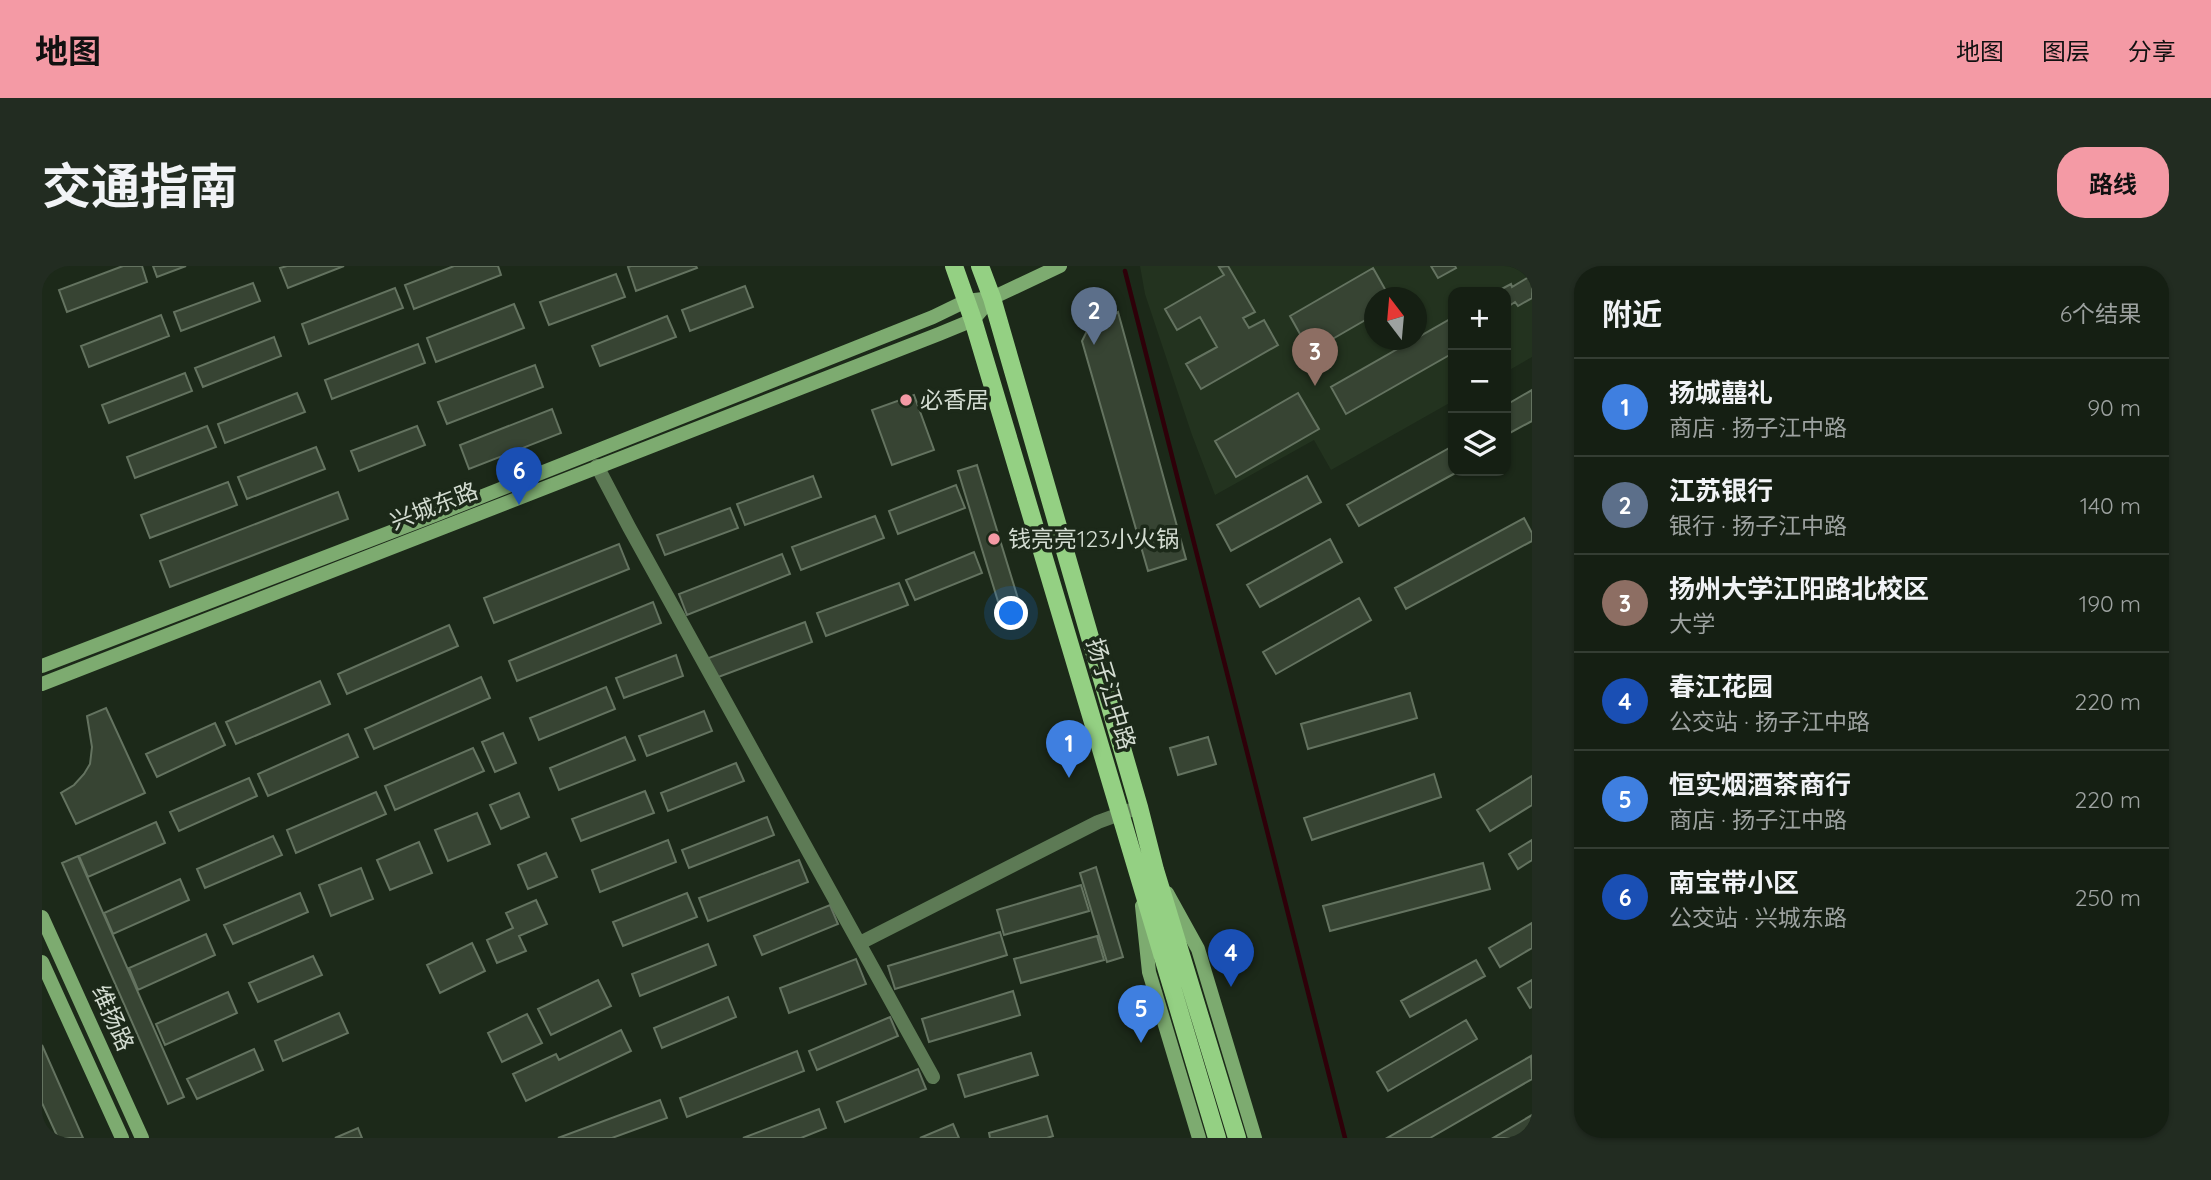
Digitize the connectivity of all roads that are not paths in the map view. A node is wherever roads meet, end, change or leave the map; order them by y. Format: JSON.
{"nodes":[{"id":1,"x":954,"y":266,"type":"edge"},
{"id":2,"x":980,"y":266,"type":"edge"},
{"id":3,"x":1060,"y":266,"type":"edge"},
{"id":4,"x":992,"y":298,"type":"junction"},
{"id":5,"x":966,"y":301,"type":"junction"},
{"id":6,"x":973,"y":320,"type":"junction"},
{"id":7,"x":597,"y":466,"type":"junction"},
{"id":8,"x":42,"y":666,"type":"edge"},
{"id":9,"x":42,"y":684,"type":"edge"},
{"id":10,"x":1139,"y":807,"type":"junction"},
{"id":11,"x":1121,"y":813,"type":"junction"},
{"id":12,"x":1147,"y":873,"type":"junction"},
{"id":13,"x":42,"y":917,"type":"edge"},
{"id":14,"x":860,"y":943,"type":"junction"},
{"id":15,"x":42,"y":962,"type":"edge"},
{"id":16,"x":933,"y":1077,"type":"dead end"},
{"id":17,"x":122,"y":1138,"type":"edge"},
{"id":18,"x":142,"y":1138,"type":"edge"},
{"id":19,"x":1199,"y":1138,"type":"edge"},
{"id":20,"x":1217,"y":1138,"type":"edge"},
{"id":21,"x":1237,"y":1138,"type":"edge"},
{"id":22,"x":1255,"y":1138,"type":"edge"}],
"edges":[{"from":1,"to":5,"type":"main road","name":"扬子江中路"},
{"from":2,"to":4,"type":"main road","name":"扬子江中路"},
{"from":3,"to":4,"type":"street","name":"兴城东路"},
{"from":4,"to":5,"type":"street","name":"兴城东路"},
{"from":4,"to":6,"type":"street","name":"兴城东路"},
{"from":4,"to":10,"type":"main road","name":"扬子江中路"},
{"from":5,"to":6,"type":"main road","name":"扬子江中路"},
{"from":5,"to":8,"type":"street","name":"兴城东路"},
{"from":6,"to":7,"type":"street","name":"兴城东路"},
{"from":6,"to":11,"type":"main road","name":"扬子江中路"},
{"from":7,"to":9,"type":"street","name":"兴城东路"},
{"from":7,"to":14,"type":"street"},
{"from":10,"to":11,"type":"street"},
{"from":10,"to":12,"type":"main road","name":"扬子江中路"},
{"from":11,"to":12,"type":"main road","name":"扬子江中路"},
{"from":11,"to":14,"type":"street"},
{"from":12,"to":19,"type":"street"},
{"from":12,"to":20,"type":"main road","name":"扬子江中路"},
{"from":12,"to":21,"type":"main road","name":"扬子江中路"},
{"from":12,"to":22,"type":"street"},
{"from":13,"to":18,"type":"street","name":"维扬路"},
{"from":14,"to":16,"type":"street"},
{"from":15,"to":17,"type":"street","name":"维扬路"}]}
